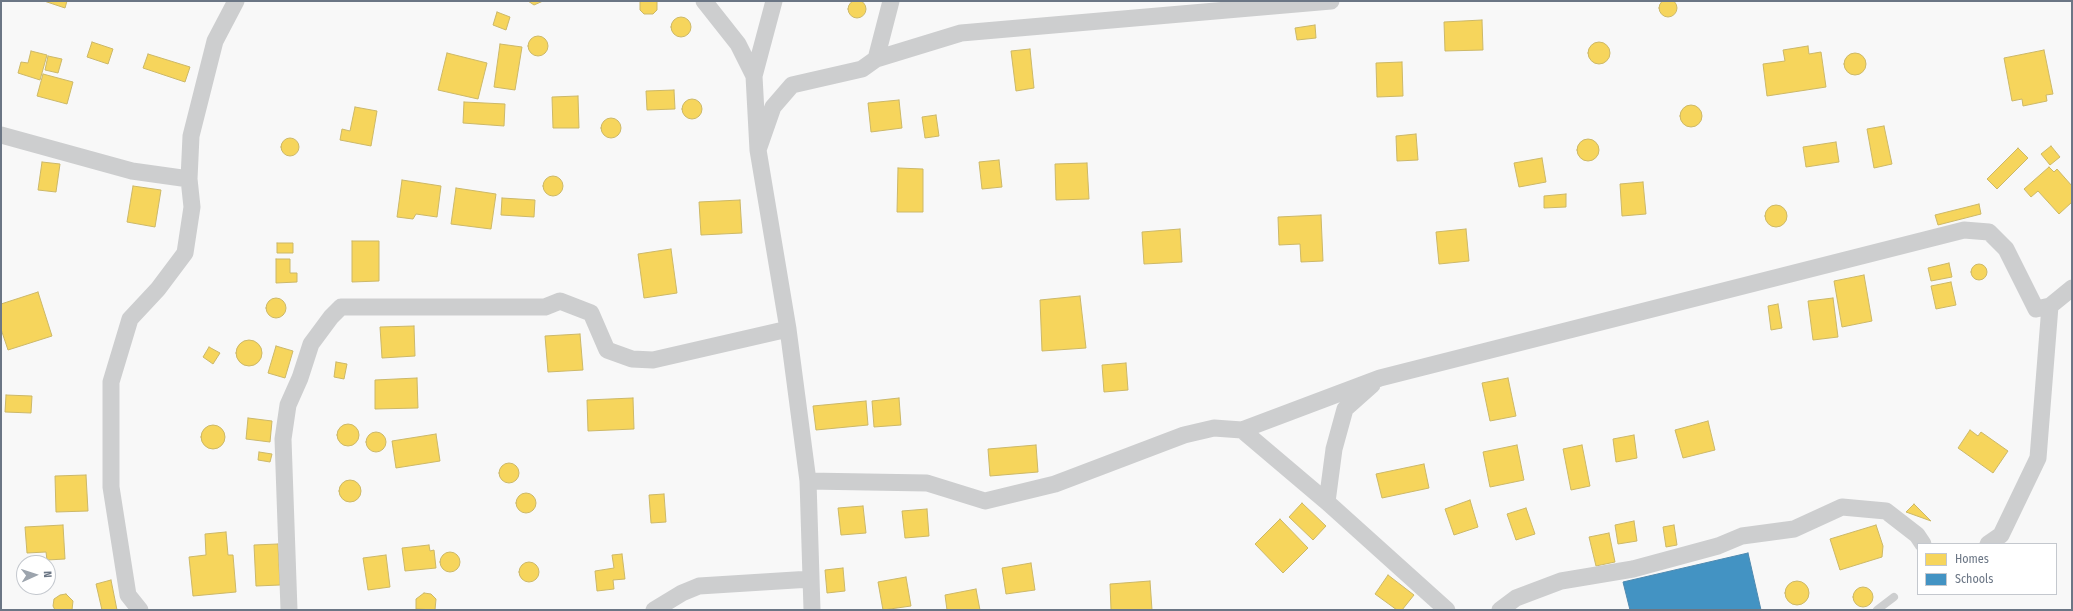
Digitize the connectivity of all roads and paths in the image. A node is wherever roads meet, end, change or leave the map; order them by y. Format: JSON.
{"nodes":[{"id":1,"x":236,"y":1,"type":"edge"},
{"id":2,"x":704,"y":1,"type":"edge"},
{"id":3,"x":774,"y":1,"type":"edge"},
{"id":4,"x":891,"y":1,"type":"edge"},
{"id":5,"x":1330,"y":1,"type":"edge"},
{"id":6,"x":876,"y":59,"type":"junction"},
{"id":7,"x":754,"y":76,"type":"junction"},
{"id":8,"x":1,"y":135,"type":"edge"},
{"id":9,"x":758,"y":150,"type":"junction"},
{"id":10,"x":188,"y":179,"type":"junction"},
{"id":11,"x":2072,"y":288,"type":"edge"},
{"id":12,"x":2050,"y":306,"type":"junction"},
{"id":13,"x":788,"y":329,"type":"junction"},
{"id":14,"x":1380,"y":378,"type":"junction"},
{"id":15,"x":1242,"y":430,"type":"junction"},
{"id":16,"x":808,"y":481,"type":"junction"},
{"id":17,"x":1327,"y":502,"type":"junction"},
{"id":18,"x":1922,"y":543,"type":"edge"},
{"id":19,"x":1989,"y":543,"type":"edge"},
{"id":20,"x":811,"y":579,"type":"junction"},
{"id":21,"x":1894,"y":597,"type":"dead end"},
{"id":22,"x":140,"y":610,"type":"edge"},
{"id":23,"x":289,"y":610,"type":"edge"},
{"id":24,"x":654,"y":610,"type":"edge"},
{"id":25,"x":812,"y":610,"type":"edge"},
{"id":26,"x":1447,"y":610,"type":"edge"},
{"id":27,"x":1500,"y":610,"type":"edge"},
{"id":28,"x":1877,"y":610,"type":"edge"}],
"edges":[{"from":1,"to":10,"type":"street"},
{"from":2,"to":7,"type":"street"},
{"from":3,"to":7,"type":"street"},
{"from":4,"to":6,"type":"street"},
{"from":5,"to":6,"type":"street"},
{"from":6,"to":9,"type":"street"},
{"from":7,"to":9,"type":"street"},
{"from":8,"to":10,"type":"street"},
{"from":9,"to":13,"type":"street"},
{"from":10,"to":22,"type":"street"},
{"from":11,"to":12,"type":"street"},
{"from":12,"to":14,"type":"street"},
{"from":12,"to":19,"type":"street"},
{"from":13,"to":16,"type":"street"},
{"from":13,"to":23,"type":"street"},
{"from":14,"to":15,"type":"street"},
{"from":14,"to":17,"type":"street"},
{"from":15,"to":16,"type":"street"},
{"from":15,"to":17,"type":"street"},
{"from":16,"to":20,"type":"street"},
{"from":17,"to":26,"type":"street"},
{"from":18,"to":27,"type":"street"},
{"from":20,"to":24,"type":"street"},
{"from":20,"to":25,"type":"street"},
{"from":21,"to":28,"type":"lane"}]}
